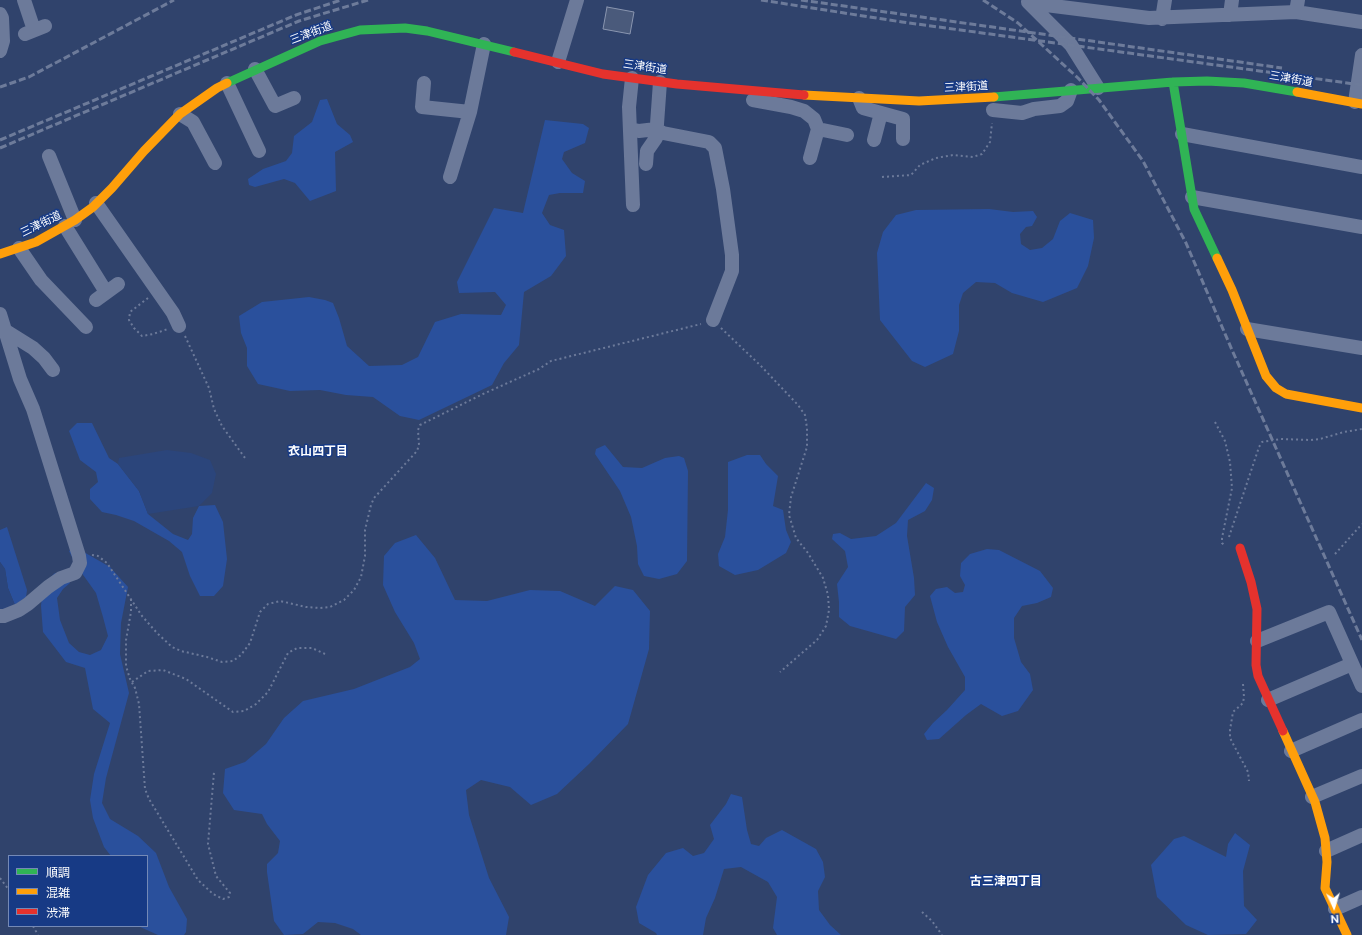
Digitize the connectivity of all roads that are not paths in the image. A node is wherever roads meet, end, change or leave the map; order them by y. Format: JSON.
{"nodes":[{"id":1,"x":24,"y":0,"type":"edge"},
{"id":2,"x":577,"y":0,"type":"edge"},
{"id":3,"x":1164,"y":0,"type":"edge"},
{"id":4,"x":1232,"y":0,"type":"edge"},
{"id":5,"x":1028,"y":2,"type":"edge"},
{"id":6,"x":1060,"y":3,"type":"edge"},
{"id":7,"x":1297,"y":6,"type":"edge"},
{"id":8,"x":0,"y":14,"type":"edge"},
{"id":9,"x":1230,"y":15,"type":"junction"},
{"id":10,"x":1162,"y":18,"type":"junction"},
{"id":11,"x":1362,"y":22,"type":"edge"},
{"id":12,"x":34,"y":30,"type":"dead end"},
{"id":13,"x":484,"y":44,"type":"junction"},
{"id":14,"x":0,"y":51,"type":"edge"},
{"id":15,"x":1362,"y":55,"type":"edge"},
{"id":16,"x":558,"y":62,"type":"junction"},
{"id":17,"x":255,"y":69,"type":"junction"},
{"id":18,"x":632,"y":78,"type":"junction"},
{"id":19,"x":660,"y":82,"type":"junction"},
{"id":20,"x":1173,"y":82,"type":"junction"},
{"id":21,"x":227,"y":83,"type":"junction"},
{"id":22,"x":424,"y":83,"type":"dead end"},
{"id":23,"x":1098,"y":88,"type":"junction"},
{"id":24,"x":746,"y":90,"type":"junction"},
{"id":25,"x":1072,"y":90,"type":"junction"},
{"id":26,"x":294,"y":98,"type":"dead end"},
{"id":27,"x":859,"y":98,"type":"junction"},
{"id":28,"x":1359,"y":103,"type":"edge"},
{"id":29,"x":993,"y":110,"type":"road end"},
{"id":30,"x":470,"y":112,"type":"junction"},
{"id":31,"x":881,"y":113,"type":"junction"},
{"id":32,"x":180,"y":114,"type":"junction"},
{"id":33,"x":630,"y":129,"type":"junction"},
{"id":34,"x":656,"y":129,"type":"junction"},
{"id":35,"x":818,"y":130,"type":"junction"},
{"id":36,"x":1182,"y":134,"type":"junction"},
{"id":37,"x":847,"y":135,"type":"dead end"},
{"id":38,"x":903,"y":139,"type":"dead end"},
{"id":39,"x":874,"y":140,"type":"dead end"},
{"id":40,"x":259,"y":151,"type":"dead end"},
{"id":41,"x":49,"y":156,"type":"dead end"},
{"id":42,"x":810,"y":158,"type":"dead end"},
{"id":43,"x":215,"y":163,"type":"dead end"},
{"id":44,"x":646,"y":164,"type":"dead end"},
{"id":45,"x":1362,"y":167,"type":"edge"},
{"id":46,"x":450,"y":177,"type":"dead end"},
{"id":47,"x":1192,"y":197,"type":"junction"},
{"id":48,"x":96,"y":203,"type":"junction"},
{"id":49,"x":633,"y":205,"type":"dead end"},
{"id":50,"x":70,"y":223,"type":"junction"},
{"id":51,"x":1362,"y":227,"type":"edge"},
{"id":52,"x":19,"y":248,"type":"junction"},
{"id":53,"x":0,"y":254,"type":"edge"},
{"id":54,"x":118,"y":284,"type":"dead end"},
{"id":55,"x":0,"y":314,"type":"edge"},
{"id":56,"x":713,"y":320,"type":"road end"},
{"id":57,"x":180,"y":326,"type":"road end"},
{"id":58,"x":86,"y":327,"type":"dead end"},
{"id":59,"x":2,"y":329,"type":"edge"},
{"id":60,"x":1247,"y":329,"type":"junction"},
{"id":61,"x":1362,"y":348,"type":"edge"},
{"id":62,"x":53,"y":370,"type":"dead end"},
{"id":63,"x":1362,"y":408,"type":"edge"},
{"id":64,"x":1240,"y":548,"type":"dead end"},
{"id":65,"x":0,"y":616,"type":"edge"},
{"id":66,"x":1257,"y":642,"type":"junction"},
{"id":67,"x":1352,"y":664,"type":"junction"},
{"id":68,"x":1362,"y":686,"type":"edge"},
{"id":69,"x":1268,"y":700,"type":"junction"},
{"id":70,"x":1362,"y":720,"type":"edge"},
{"id":71,"x":1291,"y":751,"type":"junction"},
{"id":72,"x":1362,"y":776,"type":"edge"},
{"id":73,"x":1312,"y":797,"type":"junction"},
{"id":74,"x":1362,"y":835,"type":"edge"},
{"id":75,"x":1326,"y":851,"type":"junction"},
{"id":76,"x":1362,"y":897,"type":"edge"},
{"id":77,"x":1335,"y":909,"type":"junction"},
{"id":78,"x":1347,"y":935,"type":"edge"}],
"edges":[{"from":1,"to":12,"type":"street"},
{"from":2,"to":16,"type":"street"},
{"from":3,"to":10,"type":"street"},
{"from":4,"to":9,"type":"street"},
{"from":5,"to":6,"type":"street"},
{"from":5,"to":23,"type":"street"},
{"from":6,"to":10,"type":"street"},
{"from":7,"to":9,"type":"street"},
{"from":7,"to":11,"type":"street"},
{"from":8,"to":14,"type":"street"},
{"from":9,"to":10,"type":"street"},
{"from":13,"to":16,"type":"street","name":"三津街道"},
{"from":13,"to":17,"type":"street","name":"三津街道"},
{"from":13,"to":30,"type":"street"},
{"from":15,"to":28,"type":"street"},
{"from":16,"to":18,"type":"street","name":"三津街道"},
{"from":17,"to":21,"type":"street","name":"三津街道"},
{"from":17,"to":26,"type":"street"},
{"from":18,"to":19,"type":"street","name":"三津街道"},
{"from":18,"to":33,"type":"street"},
{"from":19,"to":24,"type":"street","name":"三津街道"},
{"from":19,"to":34,"type":"street"},
{"from":20,"to":23,"type":"street","name":"三津街道"},
{"from":20,"to":28,"type":"street","name":"三津街道"},
{"from":20,"to":36,"type":"street"},
{"from":21,"to":32,"type":"street","name":"三津街道"},
{"from":21,"to":40,"type":"street"},
{"from":22,"to":30,"type":"street"},
{"from":23,"to":25,"type":"street","name":"三津街道"},
{"from":24,"to":27,"type":"street","name":"三津街道"},
{"from":24,"to":35,"type":"street"},
{"from":25,"to":27,"type":"street","name":"三津街道"},
{"from":25,"to":29,"type":"street"},
{"from":27,"to":31,"type":"street"},
{"from":30,"to":46,"type":"street"},
{"from":31,"to":38,"type":"street"},
{"from":31,"to":39,"type":"street"},
{"from":32,"to":43,"type":"street"},
{"from":32,"to":48,"type":"street","name":"三津街道"},
{"from":33,"to":34,"type":"street"},
{"from":33,"to":49,"type":"street"},
{"from":34,"to":44,"type":"street"},
{"from":34,"to":56,"type":"street"},
{"from":35,"to":37,"type":"street"},
{"from":35,"to":42,"type":"street"},
{"from":36,"to":45,"type":"street"},
{"from":36,"to":47,"type":"street"},
{"from":41,"to":50,"type":"street"},
{"from":47,"to":51,"type":"street"},
{"from":47,"to":60,"type":"street"},
{"from":48,"to":50,"type":"street","name":"三津街道"},
{"from":48,"to":57,"type":"street"},
{"from":50,"to":52,"type":"street","name":"三津街道"},
{"from":50,"to":54,"type":"street"},
{"from":52,"to":53,"type":"street","name":"三津街道"},
{"from":52,"to":58,"type":"street"},
{"from":55,"to":59,"type":"street"},
{"from":59,"to":62,"type":"street"},
{"from":59,"to":65,"type":"street"},
{"from":60,"to":61,"type":"street"},
{"from":60,"to":63,"type":"street"},
{"from":64,"to":66,"type":"street"},
{"from":66,"to":67,"type":"street"},
{"from":66,"to":69,"type":"street"},
{"from":67,"to":68,"type":"street"},
{"from":67,"to":69,"type":"street"},
{"from":69,"to":71,"type":"street"},
{"from":70,"to":71,"type":"street"},
{"from":71,"to":73,"type":"street"},
{"from":72,"to":73,"type":"street"},
{"from":73,"to":75,"type":"street"},
{"from":74,"to":75,"type":"street"},
{"from":75,"to":77,"type":"street"},
{"from":76,"to":77,"type":"street"},
{"from":77,"to":78,"type":"street"}]}
